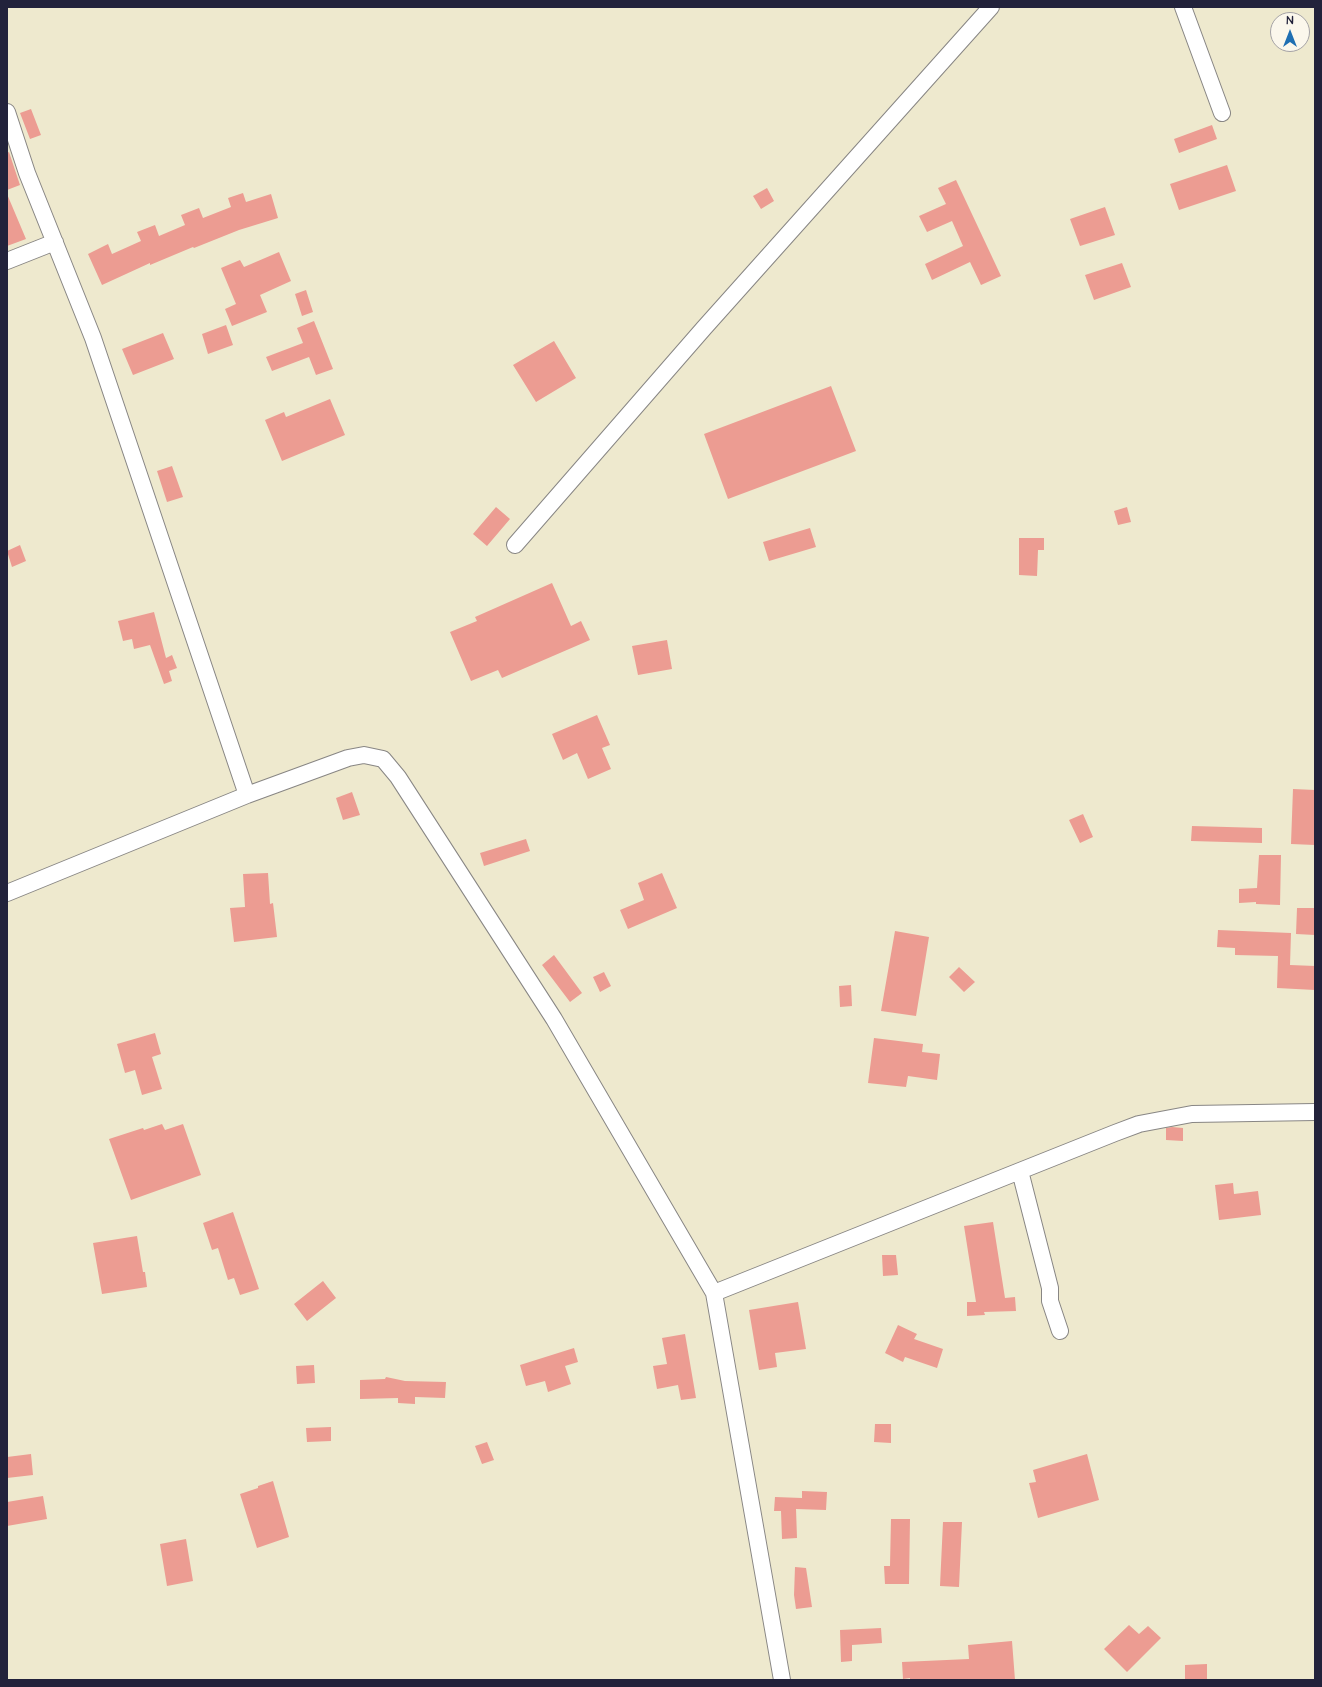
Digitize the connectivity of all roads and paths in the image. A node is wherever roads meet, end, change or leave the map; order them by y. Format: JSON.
{"nodes":[{"id":1,"x":991,"y":7,"type":"edge"},
{"id":2,"x":1183,"y":7,"type":"edge"},
{"id":3,"x":7,"y":112,"type":"edge"},
{"id":4,"x":1222,"y":112,"type":"dead end"},
{"id":5,"x":55,"y":242,"type":"junction"},
{"id":6,"x":7,"y":261,"type":"edge"},
{"id":7,"x":515,"y":546,"type":"dead end"},
{"id":8,"x":247,"y":795,"type":"junction"},
{"id":9,"x":7,"y":893,"type":"edge"},
{"id":10,"x":1315,"y":1112,"type":"edge"},
{"id":11,"x":1020,"y":1171,"type":"junction"},
{"id":12,"x":714,"y":1294,"type":"junction"},
{"id":13,"x":1060,"y":1332,"type":"dead end"},
{"id":14,"x":782,"y":1680,"type":"edge"}],
"edges":[{"from":1,"to":7,"type":"street"},
{"from":2,"to":4,"type":"street"},
{"from":3,"to":5,"type":"street"},
{"from":5,"to":6,"type":"street"},
{"from":5,"to":8,"type":"street"},
{"from":8,"to":9,"type":"street"},
{"from":8,"to":12,"type":"street"},
{"from":10,"to":11,"type":"street"},
{"from":11,"to":12,"type":"street"},
{"from":11,"to":13,"type":"street"},
{"from":12,"to":14,"type":"street"}]}
